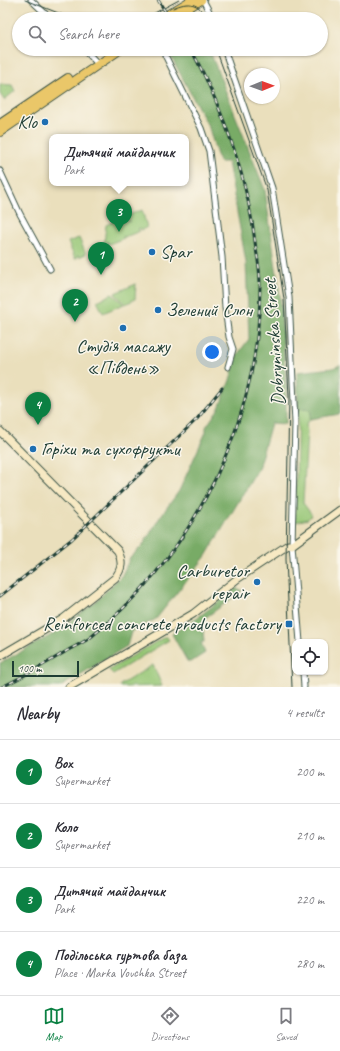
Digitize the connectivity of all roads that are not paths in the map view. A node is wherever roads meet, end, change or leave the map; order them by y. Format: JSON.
{"nodes":[{"id":1,"x":31,"y":0,"type":"edge"},
{"id":2,"x":202,"y":0,"type":"edge"},
{"id":3,"x":188,"y":3,"type":"edge"},
{"id":4,"x":44,"y":12,"type":"edge"},
{"id":5,"x":172,"y":12,"type":"edge"},
{"id":6,"x":178,"y":12,"type":"edge"},
{"id":7,"x":209,"y":12,"type":"edge"},
{"id":8,"x":90,"y":56,"type":"edge"},
{"id":9,"x":103,"y":56,"type":"edge"},
{"id":10,"x":108,"y":56,"type":"edge"},
{"id":11,"x":165,"y":56,"type":"edge"},
{"id":12,"x":226,"y":56,"type":"edge"},
{"id":13,"x":96,"y":62,"type":"junction"},
{"id":14,"x":0,"y":124,"type":"edge"},
{"id":15,"x":0,"y":132,"type":"edge"},
{"id":16,"x":0,"y":171,"type":"edge"},
{"id":17,"x":50,"y":269,"type":"dead end"},
{"id":18,"x":228,"y":367,"type":"dead end"},
{"id":19,"x":0,"y":431,"type":"edge"},
{"id":20,"x":340,"y":510,"type":"edge"},
{"id":21,"x":292,"y":545,"type":"junction"},
{"id":22,"x":300,"y":639,"type":"edge"},
{"id":23,"x":0,"y":656,"type":"edge"},
{"id":24,"x":303,"y":675,"type":"edge"},
{"id":25,"x":69,"y":687,"type":"edge"},
{"id":26,"x":304,"y":687,"type":"edge"}],
"edges":[{"from":1,"to":4,"type":"street"},
{"from":2,"to":3,"type":"main road"},
{"from":2,"to":7,"type":"street"},
{"from":3,"to":5,"type":"main road"},
{"from":3,"to":6,"type":"main road"},
{"from":8,"to":13,"type":"street"},
{"from":9,"to":13,"type":"main road"},
{"from":10,"to":13,"type":"main road"},
{"from":11,"to":18,"type":"street"},
{"from":12,"to":21,"type":"street","name":"Dobryninska Street"},
{"from":13,"to":14,"type":"main road"},
{"from":13,"to":15,"type":"main road"},
{"from":16,"to":17,"type":"street"},
{"from":19,"to":23,"type":"main road"},
{"from":20,"to":21,"type":"main road"},
{"from":21,"to":22,"type":"street","name":"Dobryninska Street"},
{"from":21,"to":25,"type":"main road"},
{"from":24,"to":26,"type":"street"}]}
